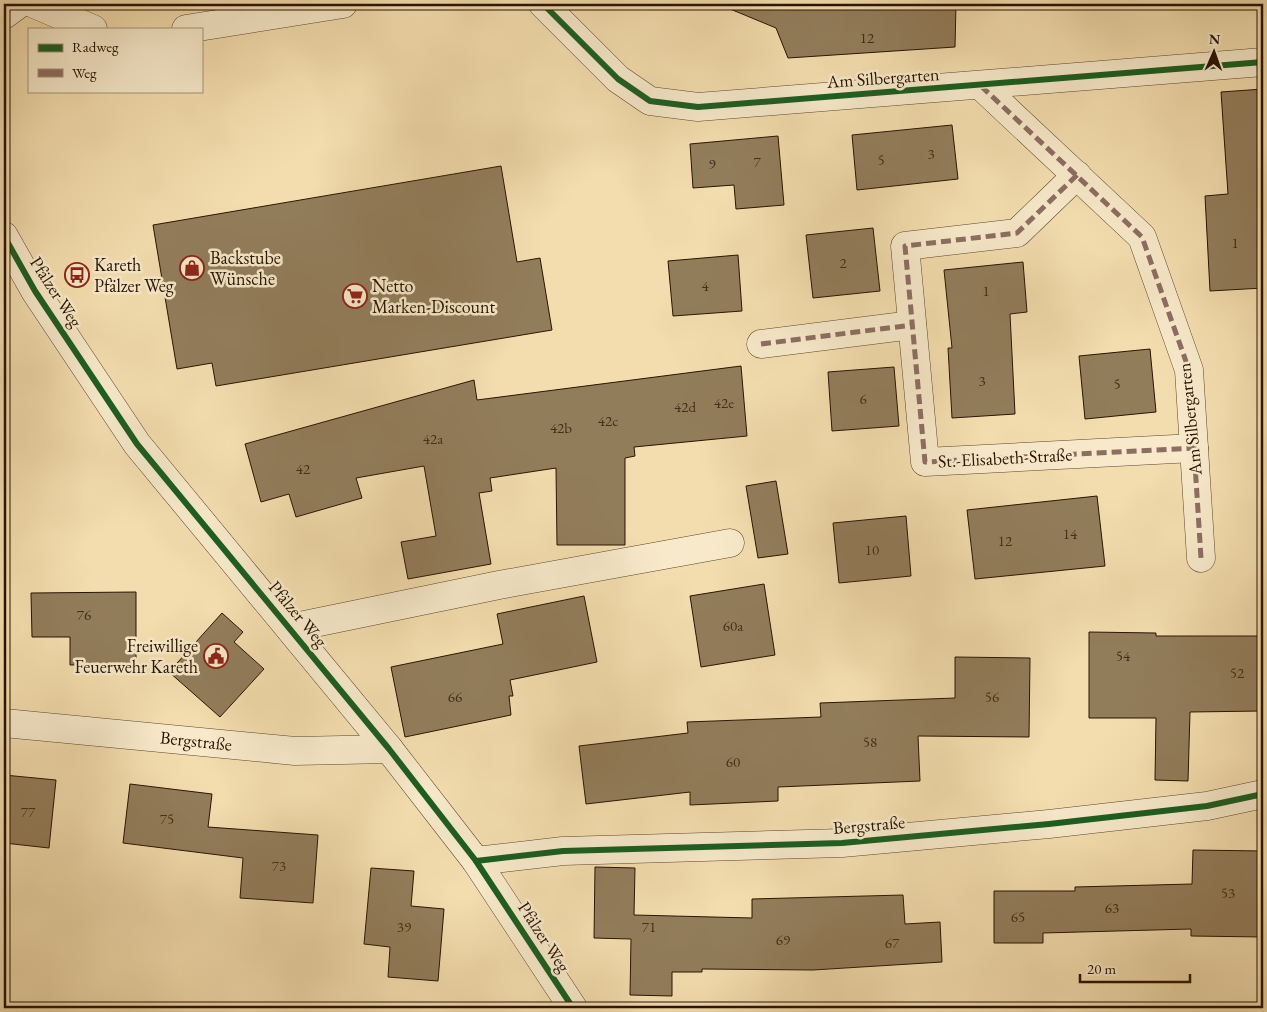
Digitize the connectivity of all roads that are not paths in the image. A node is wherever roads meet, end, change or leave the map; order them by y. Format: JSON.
{"nodes":[{"id":1,"x":19,"y":4,"type":"edge"},
{"id":2,"x":34,"y":4,"type":"edge"},
{"id":3,"x":343,"y":4,"type":"edge"},
{"id":4,"x":543,"y":4,"type":"edge"},
{"id":5,"x":4,"y":15,"type":"edge"},
{"id":6,"x":91,"y":28,"type":"edge"},
{"id":7,"x":192,"y":28,"type":"edge"},
{"id":8,"x":1263,"y":62,"type":"edge"},
{"id":9,"x":981,"y":86,"type":"junction"},
{"id":10,"x":1077,"y":175,"type":"junction"},
{"id":11,"x":4,"y":236,"type":"edge"},
{"id":12,"x":912,"y":324,"type":"junction"},
{"id":13,"x":761,"y":344,"type":"dead end"},
{"id":14,"x":1194,"y":448,"type":"junction"},
{"id":15,"x":730,"y":543,"type":"dead end"},
{"id":16,"x":1201,"y":558,"type":"dead end"},
{"id":17,"x":290,"y":628,"type":"junction"},
{"id":18,"x":4,"y":723,"type":"edge"},
{"id":19,"x":389,"y":749,"type":"junction"},
{"id":20,"x":1263,"y":794,"type":"edge"},
{"id":21,"x":476,"y":861,"type":"junction"},
{"id":22,"x":573,"y":1008,"type":"edge"}],
"edges":[{"from":1,"to":5,"type":"street"},
{"from":2,"to":6,"type":"street"},
{"from":3,"to":7,"type":"street"},
{"from":4,"to":9,"type":"street","name":"Am Silbergarten"},
{"from":8,"to":9,"type":"street","name":"Am Silbergarten"},
{"from":9,"to":10,"type":"street","name":"Am Silbergarten"},
{"from":10,"to":12,"type":"street","name":"St.-Elisabeth-Straße"},
{"from":10,"to":14,"type":"street","name":"Am Silbergarten"},
{"from":11,"to":17,"type":"street","name":"Pfälzer Weg"},
{"from":12,"to":13,"type":"street"},
{"from":12,"to":14,"type":"street","name":"St.-Elisabeth-Straße"},
{"from":14,"to":16,"type":"street","name":"Am Silbergarten"},
{"from":15,"to":17,"type":"street","name":"Pfälzer Weg"},
{"from":17,"to":19,"type":"street","name":"Pfälzer Weg"},
{"from":18,"to":19,"type":"street","name":"Bergstraße"},
{"from":19,"to":21,"type":"street","name":"Pfälzer Weg"},
{"from":20,"to":21,"type":"street","name":"Bergstraße"},
{"from":21,"to":22,"type":"street","name":"Pfälzer Weg"}]}
